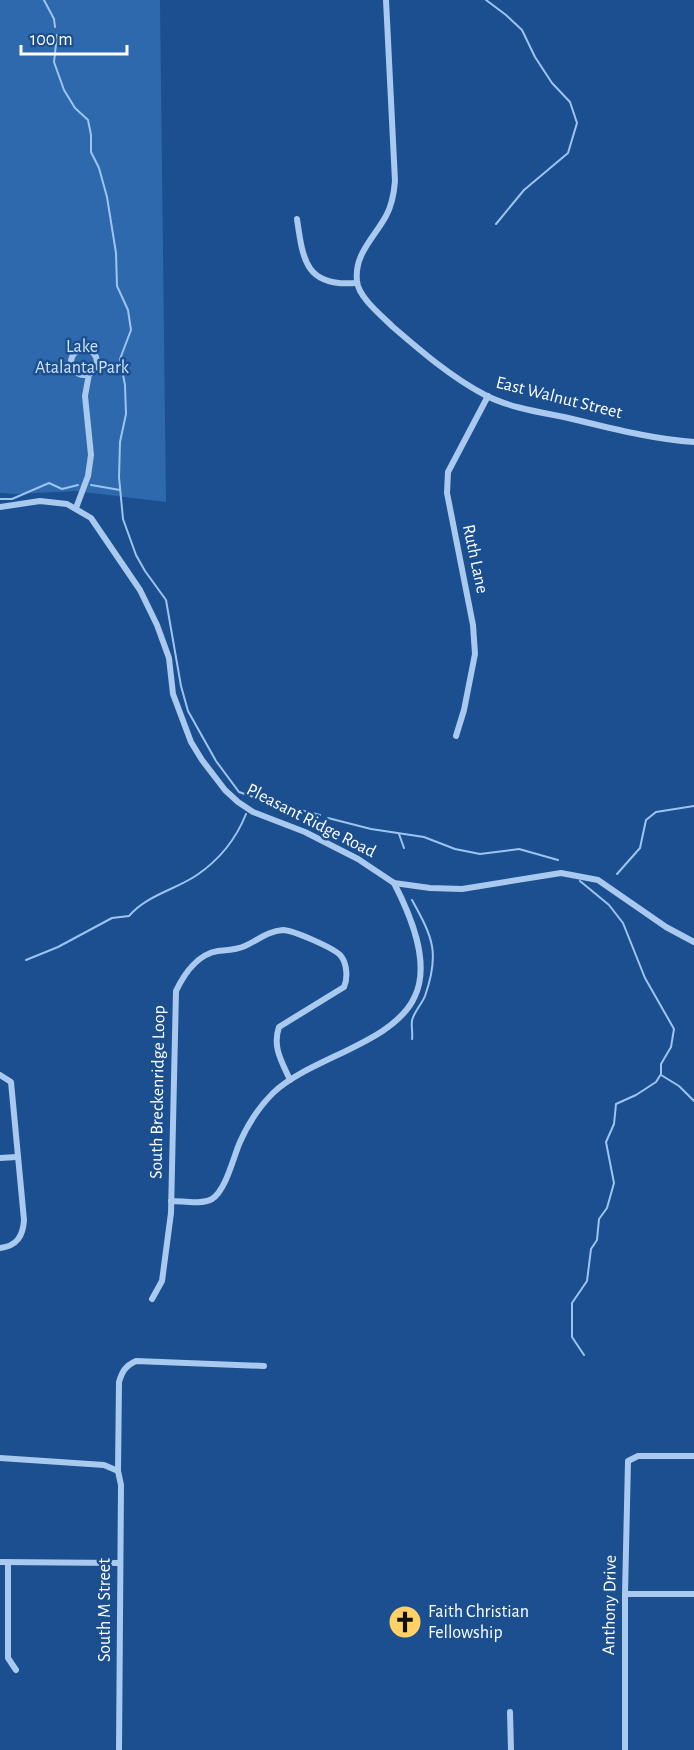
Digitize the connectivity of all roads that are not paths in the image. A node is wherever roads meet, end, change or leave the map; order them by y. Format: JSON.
{"nodes":[{"id":1,"x":386,"y":0,"type":"edge"},
{"id":2,"x":297,"y":219,"type":"dead end"},
{"id":3,"x":356,"y":283,"type":"junction"},
{"id":4,"x":89,"y":374,"type":"junction"},
{"id":5,"x":488,"y":396,"type":"junction"},
{"id":6,"x":694,"y":442,"type":"edge"},
{"id":7,"x":0,"y":507,"type":"edge"},
{"id":8,"x":76,"y":508,"type":"junction"},
{"id":9,"x":456,"y":736,"type":"dead end"},
{"id":10,"x":394,"y":883,"type":"junction"},
{"id":11,"x":694,"y":942,"type":"edge"},
{"id":12,"x":0,"y":1075,"type":"edge"},
{"id":13,"x":290,"y":1080,"type":"junction"},
{"id":14,"x":17,"y":1157,"type":"junction"},
{"id":15,"x":0,"y":1158,"type":"edge"},
{"id":16,"x":171,"y":1200,"type":"junction"},
{"id":17,"x":0,"y":1248,"type":"edge"},
{"id":18,"x":152,"y":1299,"type":"dead end"},
{"id":19,"x":264,"y":1366,"type":"dead end"},
{"id":20,"x":694,"y":1456,"type":"edge"},
{"id":21,"x":0,"y":1458,"type":"edge"},
{"id":22,"x":118,"y":1471,"type":"junction"},
{"id":23,"x":0,"y":1562,"type":"edge"},
{"id":24,"x":8,"y":1562,"type":"junction"},
{"id":25,"x":120,"y":1563,"type":"junction"},
{"id":26,"x":625,"y":1594,"type":"junction"},
{"id":27,"x":694,"y":1594,"type":"edge"},
{"id":28,"x":16,"y":1670,"type":"dead end"},
{"id":29,"x":510,"y":1712,"type":"dead end"},
{"id":30,"x":119,"y":1750,"type":"edge"},
{"id":31,"x":511,"y":1750,"type":"edge"},
{"id":32,"x":625,"y":1750,"type":"edge"}],
"edges":[{"from":1,"to":3,"type":"street"},
{"from":2,"to":3,"type":"street"},
{"from":3,"to":5,"type":"street","name":"East Walnut Street"},
{"from":4,"to":4,"type":"street"},
{"from":4,"to":8,"type":"street"},
{"from":5,"to":6,"type":"street","name":"East Walnut Street"},
{"from":5,"to":9,"type":"street","name":"Ruth Lane"},
{"from":7,"to":8,"type":"street"},
{"from":8,"to":10,"type":"street","name":"Pleasant Ridge Road"},
{"from":10,"to":11,"type":"street","name":"Pleasant Ridge Road"},
{"from":10,"to":13,"type":"street"},
{"from":12,"to":14,"type":"street"},
{"from":13,"to":16,"type":"street"},
{"from":13,"to":16,"type":"street","name":"South Breckenridge Loop"},
{"from":14,"to":15,"type":"street"},
{"from":14,"to":17,"type":"street"},
{"from":16,"to":18,"type":"street","name":"South Breckenridge Loop"},
{"from":19,"to":22,"type":"street","name":"South M Street"},
{"from":20,"to":26,"type":"street","name":"Anthony Drive"},
{"from":21,"to":22,"type":"street"},
{"from":22,"to":25,"type":"street","name":"South M Street"},
{"from":23,"to":24,"type":"street"},
{"from":24,"to":25,"type":"street"},
{"from":24,"to":28,"type":"street"},
{"from":25,"to":30,"type":"street","name":"South M Street"},
{"from":26,"to":27,"type":"street"},
{"from":26,"to":32,"type":"street","name":"Anthony Drive"},
{"from":29,"to":31,"type":"street"}]}
